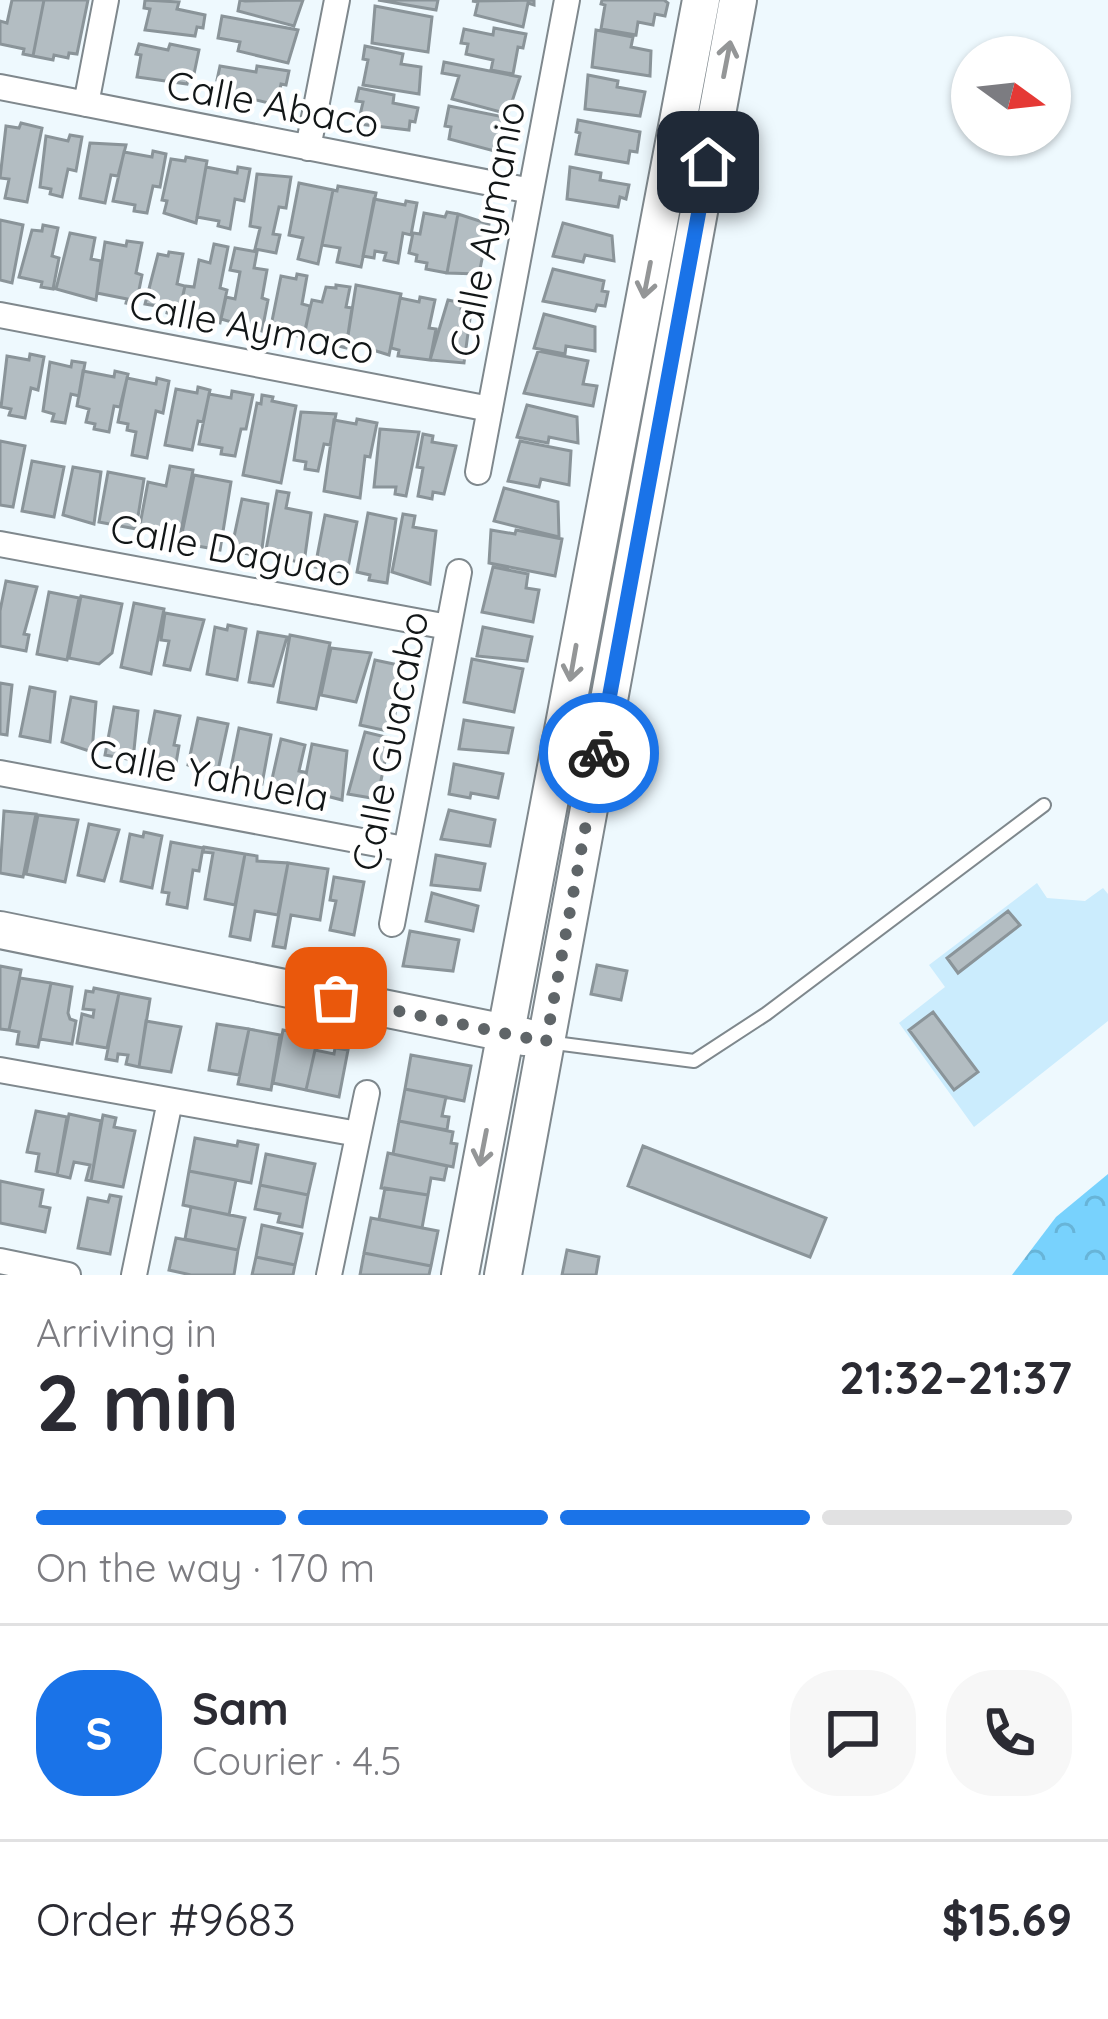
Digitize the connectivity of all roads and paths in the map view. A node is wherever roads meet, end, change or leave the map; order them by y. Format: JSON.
{"nodes":[{"id":1,"x":106,"y":0,"type":"edge"},
{"id":2,"x":338,"y":0,"type":"edge"},
{"id":3,"x":567,"y":0,"type":"edge"},
{"id":4,"x":701,"y":0,"type":"edge"},
{"id":5,"x":738,"y":0,"type":"edge"},
{"id":6,"x":0,"y":87,"type":"edge"},
{"id":7,"x":86,"y":104,"type":"junction"},
{"id":8,"x":308,"y":148,"type":"junction"},
{"id":9,"x":531,"y":191,"type":"junction"},
{"id":10,"x":0,"y":315,"type":"edge"},
{"id":11,"x":490,"y":409,"type":"junction"},
{"id":12,"x":478,"y":472,"type":"dead end"},
{"id":13,"x":0,"y":544,"type":"edge"},
{"id":14,"x":459,"y":572,"type":"dead end"},
{"id":15,"x":448,"y":627,"type":"junction"},
{"id":16,"x":0,"y":773,"type":"edge"},
{"id":17,"x":1044,"y":805,"type":"dead end"},
{"id":18,"x":404,"y":849,"type":"junction"},
{"id":19,"x":392,"y":924,"type":"dead end"},
{"id":20,"x":0,"y":930,"type":"edge"},
{"id":21,"x":506,"y":1033,"type":"junction"},
{"id":22,"x":546,"y":1042,"type":"junction"},
{"id":23,"x":0,"y":1070,"type":"edge"},
{"id":24,"x":367,"y":1093,"type":"dead end"},
{"id":25,"x":170,"y":1101,"type":"junction"},
{"id":26,"x":358,"y":1134,"type":"junction"},
{"id":27,"x":0,"y":1261,"type":"edge"},
{"id":28,"x":68,"y":1275,"type":"edge"},
{"id":29,"x":134,"y":1275,"type":"edge"},
{"id":30,"x":329,"y":1275,"type":"edge"},
{"id":31,"x":460,"y":1275,"type":"edge"},
{"id":32,"x":503,"y":1275,"type":"edge"}],
"edges":[{"from":1,"to":7,"type":"street"},
{"from":2,"to":8,"type":"street"},
{"from":3,"to":9,"type":"street","name":"Calle Aymanio"},
{"from":4,"to":21,"type":"main road","one_way":true},
{"from":22,"to":5,"type":"main road","one_way":true},
{"from":6,"to":7,"type":"street","name":"Calle Abaco"},
{"from":7,"to":8,"type":"street","name":"Calle Abaco"},
{"from":8,"to":9,"type":"street","name":"Calle Abaco"},
{"from":9,"to":11,"type":"street","name":"Calle Aymanio"},
{"from":10,"to":11,"type":"street","name":"Calle Aymaco"},
{"from":11,"to":12,"type":"street","name":"Calle Aymanio"},
{"from":13,"to":15,"type":"street","name":"Calle Daguao"},
{"from":14,"to":15,"type":"street","name":"Calle Guacabo"},
{"from":15,"to":18,"type":"street","name":"Calle Guacabo"},
{"from":16,"to":18,"type":"street","name":"Calle Yahuela"},
{"from":17,"to":22,"type":"lane"},
{"from":18,"to":19,"type":"street","name":"Calle Guacabo"},
{"from":20,"to":21,"type":"main road"},
{"from":21,"to":22,"type":"main road"},
{"from":21,"to":31,"type":"main road","one_way":true},
{"from":22,"to":32,"type":"main road"},
{"from":23,"to":25,"type":"street"},
{"from":24,"to":26,"type":"street"},
{"from":25,"to":26,"type":"street"},
{"from":25,"to":29,"type":"street"},
{"from":26,"to":30,"type":"street"},
{"from":27,"to":28,"type":"street"}]}
